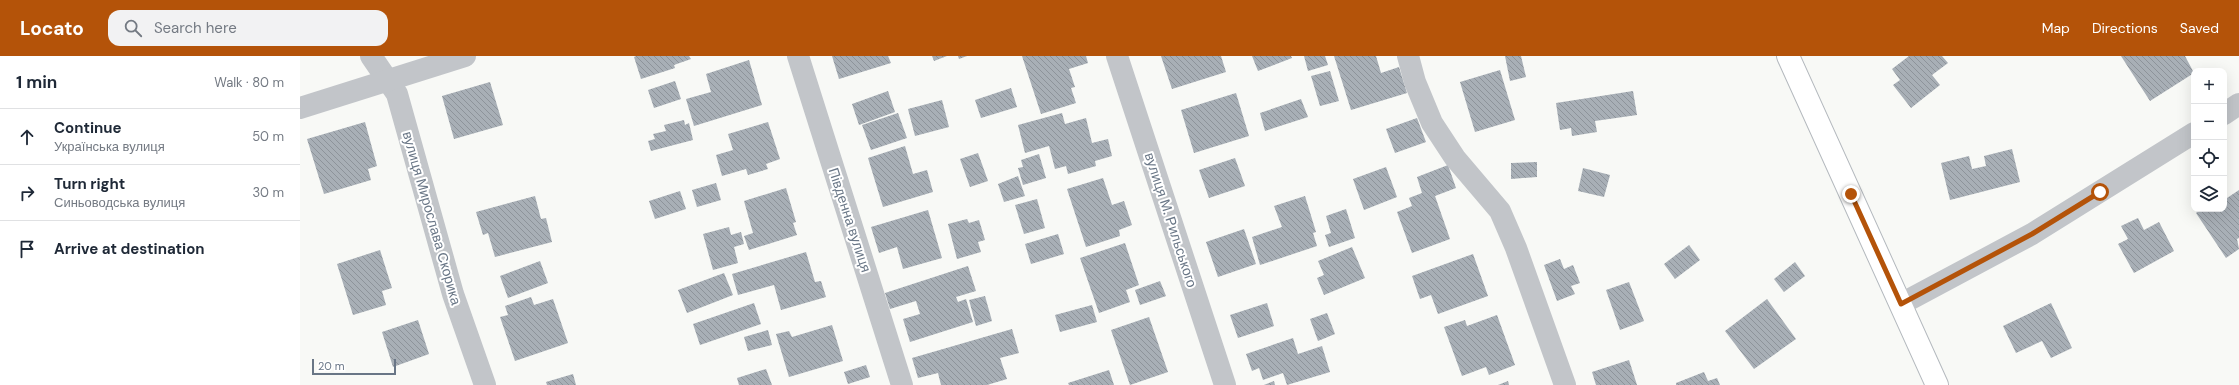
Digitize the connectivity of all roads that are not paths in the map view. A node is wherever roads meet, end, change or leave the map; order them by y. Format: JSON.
{"nodes":[{"id":1,"x":371,"y":56,"type":"edge"},
{"id":2,"x":465,"y":56,"type":"edge"},
{"id":3,"x":798,"y":56,"type":"edge"},
{"id":4,"x":1117,"y":56,"type":"edge"},
{"id":5,"x":1408,"y":56,"type":"edge"},
{"id":6,"x":1788,"y":56,"type":"edge"},
{"id":7,"x":388,"y":81,"type":"junction"},
{"id":8,"x":2239,"y":104,"type":"edge"},
{"id":9,"x":300,"y":108,"type":"edge"},
{"id":10,"x":2227,"y":112,"type":"edge"},
{"id":11,"x":2191,"y":135,"type":"edge"},
{"id":12,"x":1901,"y":304,"type":"junction"},
{"id":13,"x":485,"y":385,"type":"edge"},
{"id":14,"x":902,"y":385,"type":"edge"},
{"id":15,"x":1225,"y":385,"type":"edge"},
{"id":16,"x":1565,"y":385,"type":"edge"},
{"id":17,"x":1937,"y":385,"type":"edge"}],
"edges":[{"from":1,"to":7,"type":"street","name":"вулиця Мирослава Скорика"},
{"from":2,"to":7,"type":"street"},
{"from":3,"to":14,"type":"street","name":"Південна вулиця"},
{"from":4,"to":15,"type":"street","name":"вулиця М. Рильського"},
{"from":5,"to":16,"type":"street"},
{"from":6,"to":12,"type":"street"},
{"from":7,"to":9,"type":"street"},
{"from":7,"to":13,"type":"street","name":"вулиця Мирослава Скорика"},
{"from":8,"to":10,"type":"street"},
{"from":11,"to":12,"type":"street"},
{"from":12,"to":17,"type":"street"}]}
